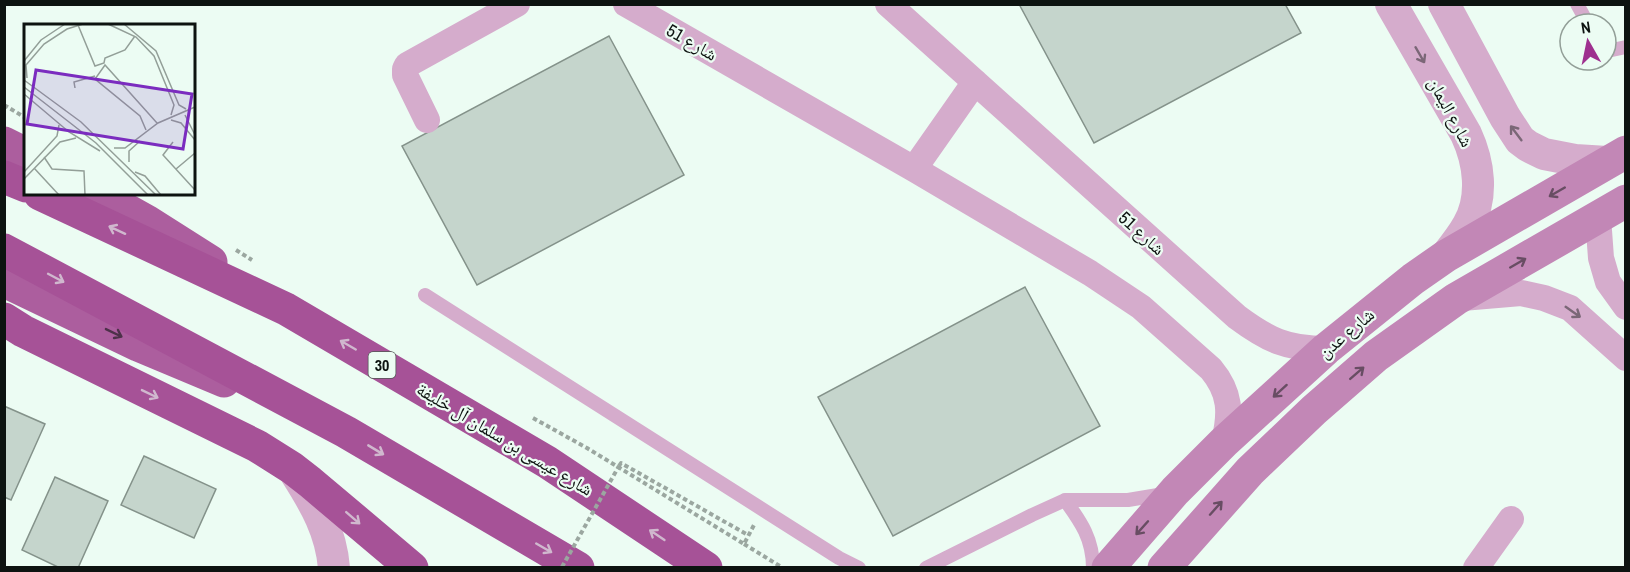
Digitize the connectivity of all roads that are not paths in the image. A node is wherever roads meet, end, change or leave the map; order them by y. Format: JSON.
{"nodes":[{"id":1,"x":517,"y":4,"type":"edge"},
{"id":2,"x":626,"y":4,"type":"edge"},
{"id":3,"x":888,"y":4,"type":"edge"},
{"id":4,"x":1391,"y":4,"type":"edge"},
{"id":5,"x":1444,"y":4,"type":"edge"},
{"id":6,"x":1485,"y":81,"type":"junction"},
{"id":7,"x":975,"y":82,"type":"junction"},
{"id":8,"x":1446,"y":99,"type":"junction"},
{"id":9,"x":427,"y":120,"type":"dead end"},
{"id":10,"x":4,"y":143,"type":"edge"},
{"id":11,"x":24,"y":153,"type":"edge"},
{"id":12,"x":1616,"y":157,"type":"edge"},
{"id":13,"x":914,"y":169,"type":"junction"},
{"id":14,"x":4,"y":177,"type":"edge"},
{"id":15,"x":24,"y":185,"type":"edge"},
{"id":16,"x":42,"y":195,"type":"edge"},
{"id":17,"x":100,"y":195,"type":"edge"},
{"id":18,"x":1612,"y":209,"type":"edge"},
{"id":19,"x":4,"y":250,"type":"edge"},
{"id":20,"x":1446,"y":256,"type":"junction"},
{"id":21,"x":1413,"y":279,"type":"junction"},
{"id":22,"x":4,"y":281,"type":"edge"},
{"id":23,"x":425,"y":295,"type":"dead end"},
{"id":24,"x":1445,"y":306,"type":"junction"},
{"id":25,"x":1626,"y":306,"type":"edge"},
{"id":26,"x":286,"y":309,"type":"junction"},
{"id":27,"x":1365,"y":317,"type":"junction"},
{"id":28,"x":4,"y":320,"type":"edge"},
{"id":29,"x":1389,"y":346,"type":"junction"},
{"id":30,"x":1326,"y":349,"type":"junction"},
{"id":31,"x":1626,"y":358,"type":"edge"},
{"id":32,"x":346,"y":432,"type":"junction"},
{"id":33,"x":1224,"y":442,"type":"junction"},
{"id":34,"x":292,"y":468,"type":"junction"},
{"id":35,"x":1175,"y":491,"type":"junction"},
{"id":36,"x":1065,"y":500,"type":"junction"},
{"id":37,"x":1511,"y":519,"type":"dead end"},
{"id":38,"x":334,"y":567,"type":"edge"},
{"id":39,"x":412,"y":567,"type":"edge"},
{"id":40,"x":578,"y":567,"type":"edge"},
{"id":41,"x":706,"y":567,"type":"edge"},
{"id":42,"x":859,"y":567,"type":"edge"},
{"id":43,"x":926,"y":567,"type":"edge"},
{"id":44,"x":1093,"y":567,"type":"edge"},
{"id":45,"x":1108,"y":567,"type":"edge"},
{"id":46,"x":1164,"y":567,"type":"edge"},
{"id":47,"x":1476,"y":567,"type":"edge"}],
"edges":[{"from":1,"to":9,"type":"street"},
{"from":2,"to":13,"type":"street","name":"شارع 51"},
{"from":3,"to":7,"type":"street","name":"شارع 51"},
{"from":4,"to":8,"type":"street","name":"شارع اليمان","one_way":true},
{"from":5,"to":6,"type":"street"},
{"from":6,"to":8,"type":"street"},
{"from":12,"to":6,"type":"street","one_way":true},
{"from":7,"to":13,"type":"street"},
{"from":7,"to":30,"type":"street","name":"شارع 51"},
{"from":8,"to":20,"type":"street","name":"شارع اليمان"},
{"from":10,"to":11,"type":"highway"},
{"from":12,"to":20,"type":"main road","name":"شارع عدن","one_way":true},
{"from":13,"to":33,"type":"street","name":"شارع 51"},
{"from":14,"to":15,"type":"highway"},
{"from":26,"to":16,"type":"highway","name":"شارع عيسى بن سلمان آل خليفة","number":"30","one_way":true},
{"from":17,"to":26,"type":"highway"},
{"from":24,"to":18,"type":"main road","name":"شارع عدن","one_way":true},
{"from":18,"to":25,"type":"street"},
{"from":19,"to":32,"type":"highway","one_way":true},
{"from":20,"to":21,"type":"main road","name":"شارع عدن"},
{"from":21,"to":24,"type":"main road"},
{"from":21,"to":27,"type":"main road","name":"شارع عدن"},
{"from":22,"to":32,"type":"highway","one_way":true},
{"from":23,"to":42,"type":"lane"},
{"from":24,"to":29,"type":"main road","name":"شارع عدن"},
{"from":24,"to":31,"type":"street","one_way":true},
{"from":41,"to":26,"type":"highway","name":"شارع عيسى بن سلمان آل خليفة","number":"30","one_way":true},
{"from":27,"to":29,"type":"main road"},
{"from":27,"to":30,"type":"main road","name":"شارع عدن"},
{"from":28,"to":34,"type":"highway","one_way":true},
{"from":46,"to":29,"type":"main road","name":"شارع عدن","one_way":true},
{"from":30,"to":33,"type":"main road","name":"شارع عدن","one_way":true},
{"from":32,"to":40,"type":"highway","one_way":true},
{"from":33,"to":35,"type":"main road","name":"شارع عدن"},
{"from":34,"to":38,"type":"street"},
{"from":34,"to":39,"type":"highway","one_way":true},
{"from":35,"to":36,"type":"lane"},
{"from":35,"to":45,"type":"main road","name":"شارع عدن","one_way":true},
{"from":36,"to":43,"type":"lane"},
{"from":36,"to":44,"type":"lane"},
{"from":37,"to":47,"type":"street"}]}
